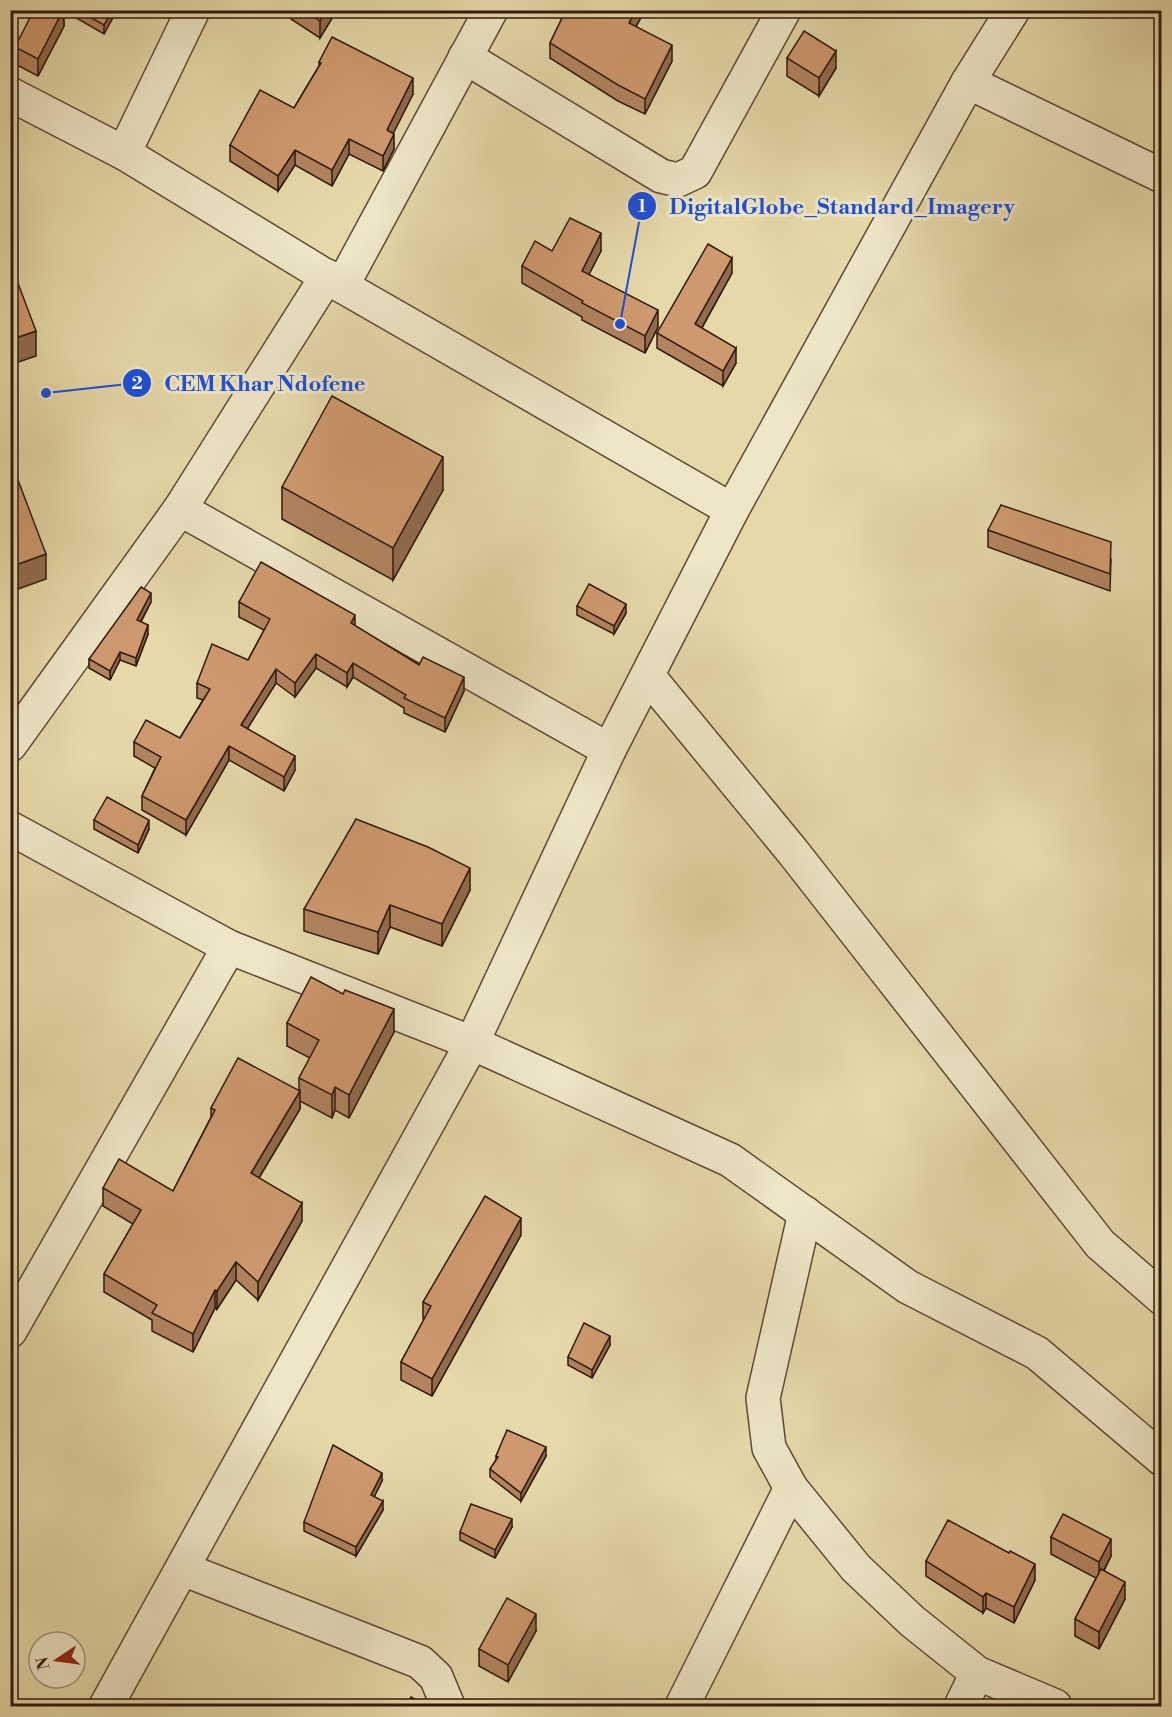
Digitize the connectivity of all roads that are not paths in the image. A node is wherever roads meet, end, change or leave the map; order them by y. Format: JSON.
{"nodes":[{"id":1,"x":193,"y":10,"type":"edge"},
{"id":2,"x":491,"y":10,"type":"edge"},
{"id":3,"x":784,"y":10,"type":"edge"},
{"id":4,"x":1013,"y":10,"type":"edge"},
{"id":5,"x":465,"y":57,"type":"junction"},
{"id":6,"x":968,"y":82,"type":"junction"},
{"id":7,"x":10,"y":94,"type":"edge"},
{"id":8,"x":124,"y":153,"type":"junction"},
{"id":9,"x":1161,"y":176,"type":"edge"},
{"id":10,"x":334,"y":281,"type":"junction"},
{"id":11,"x":180,"y":509,"type":"junction"},
{"id":12,"x":732,"y":510,"type":"junction"},
{"id":13,"x":648,"y":676,"type":"junction"},
{"id":14,"x":10,"y":745,"type":"edge"},
{"id":15,"x":609,"y":750,"type":"junction"},
{"id":16,"x":10,"y":828,"type":"edge"},
{"id":17,"x":229,"y":947,"type":"junction"},
{"id":18,"x":472,"y":1043,"type":"junction"},
{"id":19,"x":805,"y":1213,"type":"junction"},
{"id":20,"x":1161,"y":1298,"type":"edge"},
{"id":21,"x":10,"y":1331,"type":"edge"},
{"id":22,"x":1161,"y":1459,"type":"edge"},
{"id":23,"x":790,"y":1488,"type":"junction"},
{"id":24,"x":183,"y":1569,"type":"junction"},
{"id":25,"x":977,"y":1673,"type":"junction"},
{"id":26,"x":106,"y":1707,"type":"edge"},
{"id":27,"x":448,"y":1707,"type":"edge"},
{"id":28,"x":682,"y":1707,"type":"edge"},
{"id":29,"x":961,"y":1707,"type":"edge"},
{"id":30,"x":1055,"y":1707,"type":"edge"}],
"edges":[{"from":1,"to":8,"type":"street"},
{"from":2,"to":5,"type":"street"},
{"from":3,"to":5,"type":"street"},
{"from":4,"to":6,"type":"street"},
{"from":5,"to":10,"type":"street"},
{"from":6,"to":9,"type":"street"},
{"from":6,"to":12,"type":"street"},
{"from":7,"to":8,"type":"street"},
{"from":8,"to":10,"type":"street"},
{"from":10,"to":11,"type":"street"},
{"from":10,"to":12,"type":"street"},
{"from":11,"to":14,"type":"street"},
{"from":11,"to":15,"type":"street"},
{"from":12,"to":13,"type":"street"},
{"from":13,"to":15,"type":"street"},
{"from":13,"to":20,"type":"street"},
{"from":15,"to":18,"type":"street"},
{"from":16,"to":17,"type":"street"},
{"from":17,"to":18,"type":"street"},
{"from":17,"to":21,"type":"street"},
{"from":18,"to":19,"type":"street"},
{"from":18,"to":24,"type":"street"},
{"from":19,"to":22,"type":"street"},
{"from":19,"to":23,"type":"street"},
{"from":23,"to":25,"type":"street"},
{"from":23,"to":28,"type":"street"},
{"from":24,"to":26,"type":"street"},
{"from":24,"to":27,"type":"street"},
{"from":25,"to":29,"type":"street"},
{"from":25,"to":30,"type":"street"}]}
